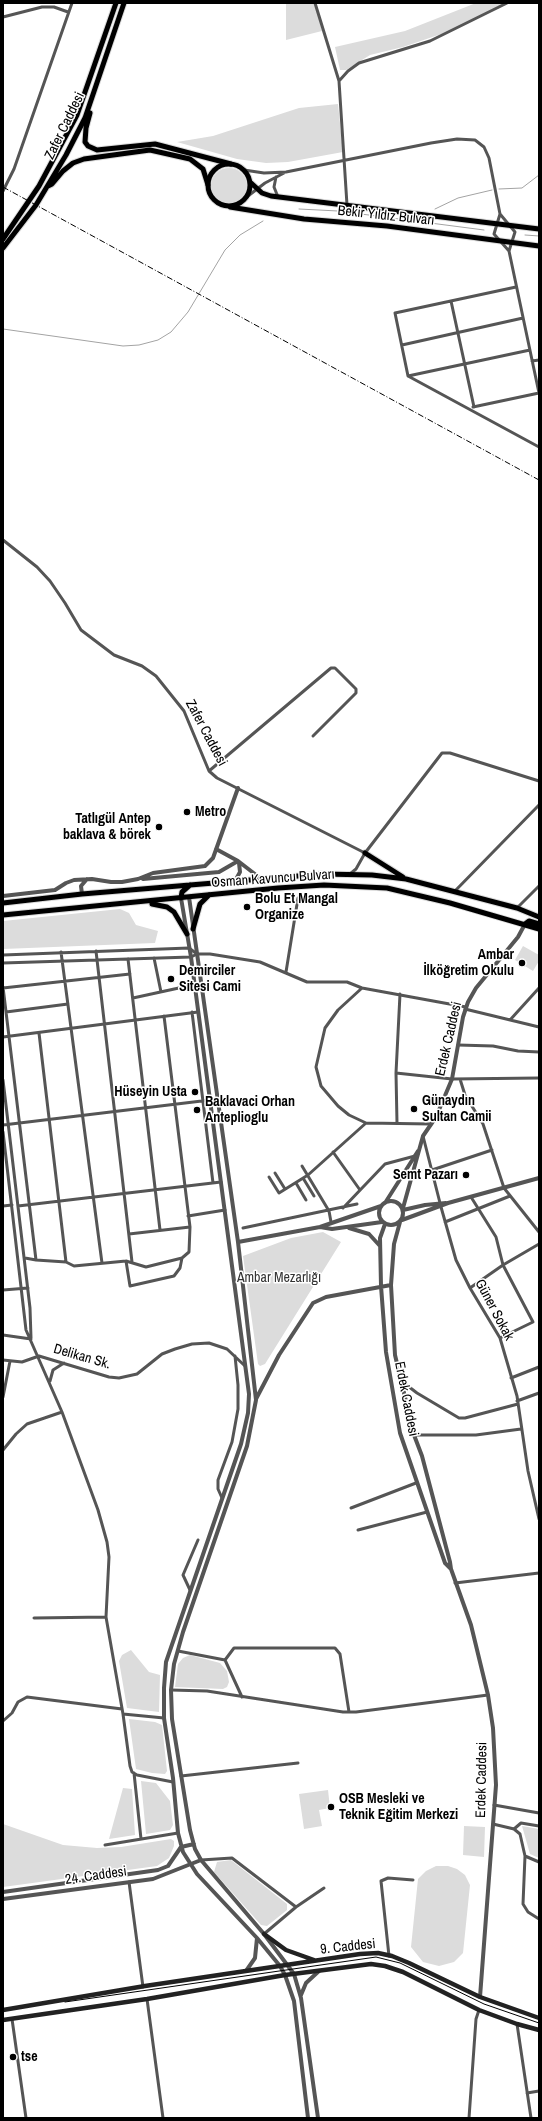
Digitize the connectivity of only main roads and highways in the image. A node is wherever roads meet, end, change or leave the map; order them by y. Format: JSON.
{"nodes":[{"id":1,"x":116,"y":3,"type":"edge"},
{"id":2,"x":124,"y":3,"type":"edge"},
{"id":3,"x":98,"y":82,"type":"junction"},
{"id":4,"x":231,"y":164,"type":"junction"},
{"id":5,"x":250,"y":182,"type":"junction"},
{"id":6,"x":208,"y":185,"type":"junction"},
{"id":7,"x":47,"y":186,"type":"junction"},
{"id":8,"x":230,"y":207,"type":"junction"},
{"id":9,"x":539,"y":229,"type":"edge"},
{"id":10,"x":3,"y":238,"type":"edge"},
{"id":11,"x":539,"y":246,"type":"edge"},
{"id":12,"x":3,"y":248,"type":"edge"},
{"id":13,"x":365,"y":853,"type":"road end"},
{"id":14,"x":406,"y":879,"type":"junction"},
{"id":15,"x":173,"y":886,"type":"junction"},
{"id":16,"x":184,"y":887,"type":"junction"},
{"id":17,"x":210,"y":895,"type":"junction"},
{"id":18,"x":189,"y":897,"type":"junction"},
{"id":19,"x":178,"y":898,"type":"junction"},
{"id":20,"x":144,"y":902,"type":"junction"},
{"id":21,"x":3,"y":903,"type":"edge"},
{"id":22,"x":3,"y":915,"type":"edge"},
{"id":23,"x":539,"y":916,"type":"edge"},
{"id":24,"x":525,"y":924,"type":"junction"},
{"id":25,"x":539,"y":924,"type":"edge"},
{"id":26,"x":193,"y":929,"type":"road end"},
{"id":27,"x":539,"y":929,"type":"edge"},
{"id":28,"x":187,"y":934,"type":"road end"},
{"id":29,"x":264,"y":1934,"type":"road end"},
{"id":30,"x":318,"y":1961,"type":"junction"},
{"id":31,"x":3,"y":2010,"type":"edge"},
{"id":32,"x":539,"y":2018,"type":"edge"},
{"id":33,"x":3,"y":2020,"type":"edge"},
{"id":34,"x":539,"y":2030,"type":"edge"}],
"edges":[{"from":1,"to":10,"type":"main road","name":"Zafer Caddesi"},
{"from":2,"to":3,"type":"main road","name":"Zafer Caddesi"},
{"from":3,"to":4,"type":"main road"},
{"from":3,"to":7,"type":"main road","name":"Zafer Caddesi"},
{"from":4,"to":5,"type":"main road"},
{"from":4,"to":6,"type":"main road"},
{"from":5,"to":8,"type":"main road"},
{"from":5,"to":9,"type":"main road","name":"Bekir Yıldız Bulvarı"},
{"from":6,"to":7,"type":"main road"},
{"from":6,"to":8,"type":"main road"},
{"from":7,"to":12,"type":"main road","name":"Zafer Caddesi"},
{"from":8,"to":11,"type":"main road","name":"Bekir Yıldız Bulvarı"},
{"from":13,"to":14,"type":"main road"},
{"from":14,"to":16,"type":"main road","name":"Osman Kavuncu Bulvarı"},
{"from":14,"to":23,"type":"main road","name":"Osman Kavuncu Bulvarı"},
{"from":15,"to":16,"type":"main road"},
{"from":15,"to":19,"type":"main road"},
{"from":15,"to":21,"type":"main road"},
{"from":16,"to":18,"type":"main road"},
{"from":16,"to":19,"type":"main road"},
{"from":17,"to":18,"type":"main road","name":"Osman Kavuncu Bulvarı"},
{"from":17,"to":24,"type":"main road","name":"Osman Kavuncu Bulvarı"},
{"from":17,"to":26,"type":"main road"},
{"from":18,"to":19,"type":"main road","name":"Osman Kavuncu Bulvarı"},
{"from":19,"to":20,"type":"main road","name":"Osman Kavuncu Bulvarı"},
{"from":20,"to":22,"type":"main road","name":"Osman Kavuncu Bulvarı"},
{"from":20,"to":28,"type":"main road"},
{"from":24,"to":25,"type":"main road"},
{"from":24,"to":27,"type":"main road","name":"Osman Kavuncu Bulvarı"},
{"from":29,"to":30,"type":"main road"},
{"from":30,"to":31,"type":"main road","name":"9. Caddesi"},
{"from":30,"to":32,"type":"main road","name":"9. Caddesi"},
{"from":33,"to":34,"type":"main road","name":"9. Caddesi"}]}
